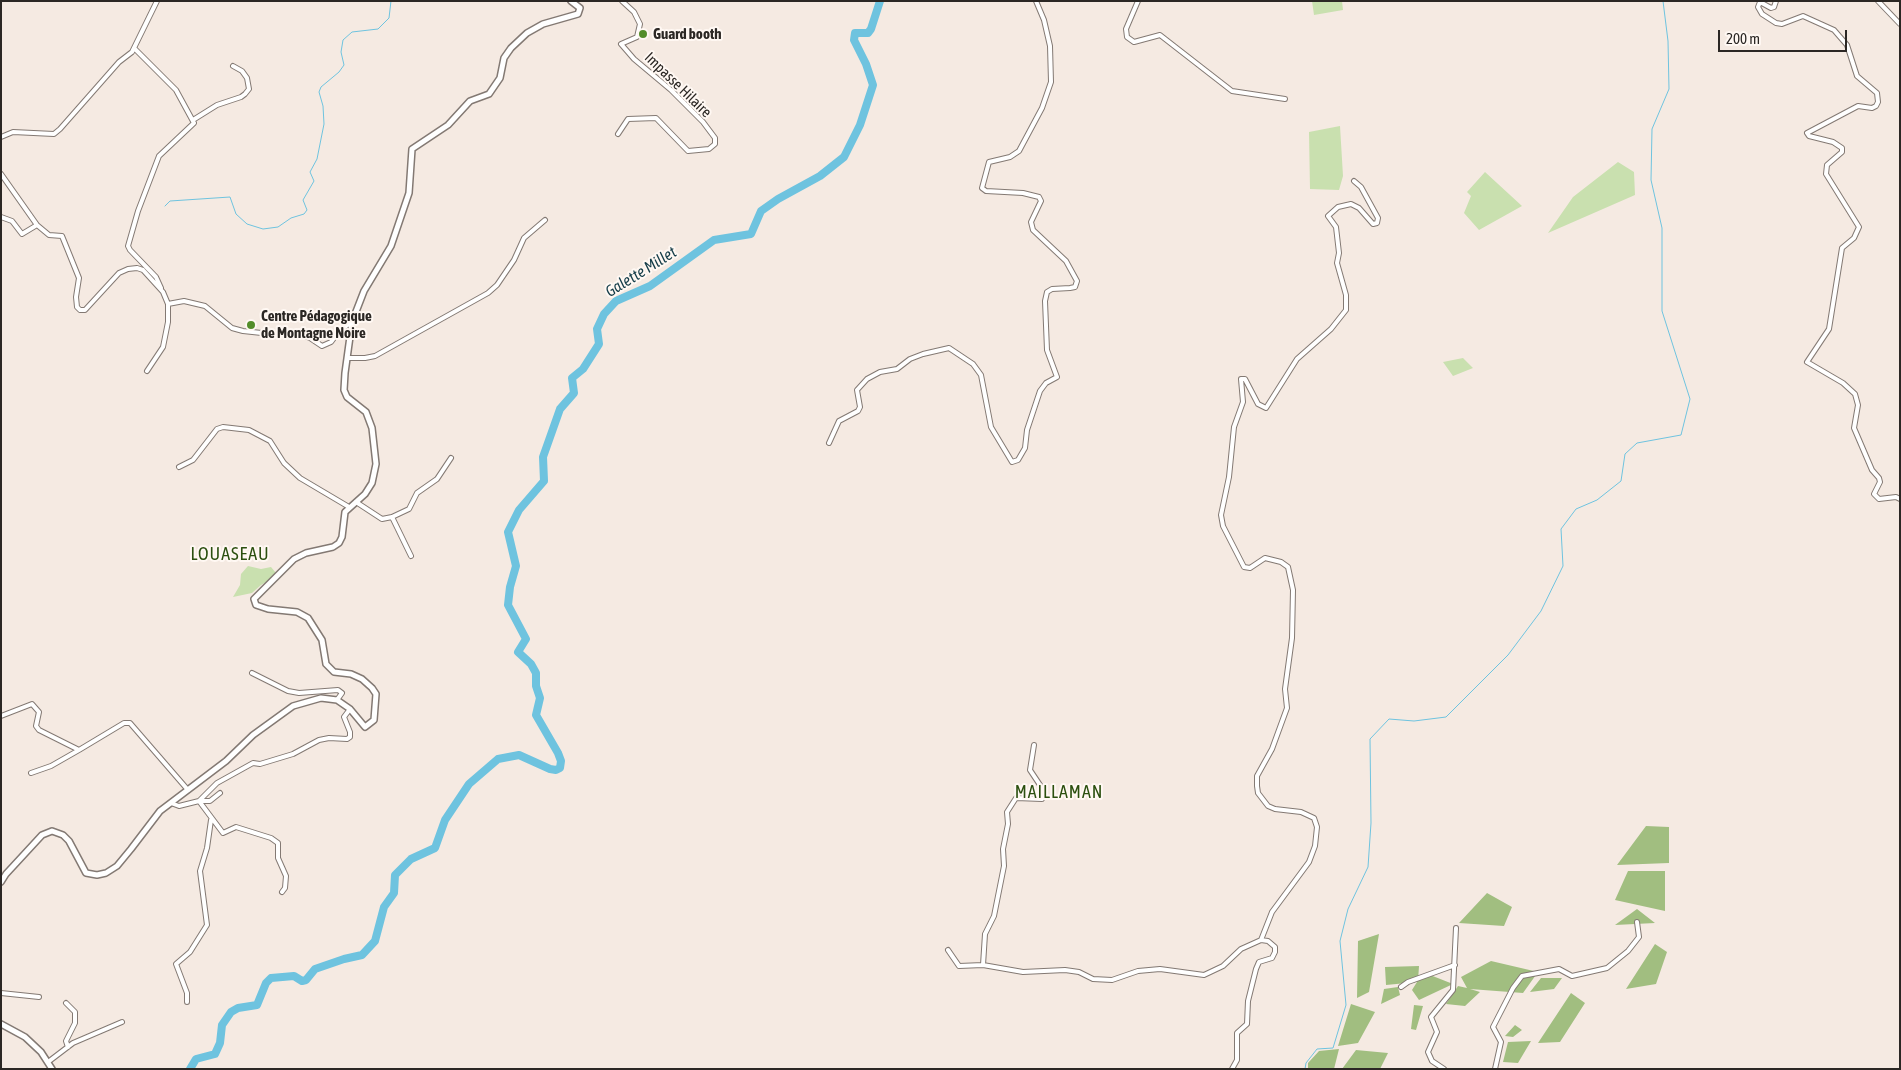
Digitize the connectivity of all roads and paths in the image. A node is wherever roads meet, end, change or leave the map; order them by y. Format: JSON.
{"nodes":[{"id":1,"x":157,"y":1,"type":"edge"},
{"id":2,"x":571,"y":1,"type":"edge"},
{"id":3,"x":622,"y":1,"type":"edge"},
{"id":4,"x":1036,"y":1,"type":"edge"},
{"id":5,"x":1138,"y":1,"type":"edge"},
{"id":6,"x":1776,"y":1,"type":"edge"},
{"id":7,"x":1878,"y":1,"type":"edge"},
{"id":8,"x":1900,"y":24,"type":"edge"},
{"id":9,"x":134,"y":48,"type":"junction"},
{"id":10,"x":233,"y":66,"type":"dead end"},
{"id":11,"x":1285,"y":99,"type":"dead end"},
{"id":12,"x":193,"y":120,"type":"junction"},
{"id":13,"x":618,"y":134,"type":"dead end"},
{"id":14,"x":1,"y":137,"type":"edge"},
{"id":15,"x":1,"y":174,"type":"edge"},
{"id":16,"x":1354,"y":181,"type":"dead end"},
{"id":17,"x":1,"y":216,"type":"edge"},
{"id":18,"x":545,"y":220,"type":"dead end"},
{"id":19,"x":37,"y":225,"type":"junction"},
{"id":20,"x":163,"y":292,"type":"junction"},
{"id":21,"x":168,"y":304,"type":"junction"},
{"id":22,"x":352,"y":322,"type":"junction"},
{"id":23,"x":347,"y":358,"type":"junction"},
{"id":24,"x":146,"y":370,"type":"dead end"},
{"id":25,"x":829,"y":443,"type":"dead end"},
{"id":26,"x":450,"y":458,"type":"dead end"},
{"id":27,"x":179,"y":467,"type":"dead end"},
{"id":28,"x":1900,"y":499,"type":"edge"},
{"id":29,"x":356,"y":502,"type":"junction"},
{"id":30,"x":349,"y":507,"type":"junction"},
{"id":31,"x":392,"y":517,"type":"junction"},
{"id":32,"x":410,"y":556,"type":"dead end"},
{"id":33,"x":252,"y":673,"type":"dead end"},
{"id":34,"x":337,"y":700,"type":"junction"},
{"id":35,"x":350,"y":709,"type":"junction"},
{"id":36,"x":1,"y":716,"type":"edge"},
{"id":37,"x":1034,"y":745,"type":"dead end"},
{"id":38,"x":80,"y":750,"type":"junction"},
{"id":39,"x":31,"y":774,"type":"dead end"},
{"id":40,"x":188,"y":790,"type":"junction"},
{"id":41,"x":220,"y":793,"type":"dead end"},
{"id":42,"x":199,"y":801,"type":"junction"},
{"id":43,"x":171,"y":803,"type":"junction"},
{"id":44,"x":211,"y":820,"type":"junction"},
{"id":45,"x":1,"y":882,"type":"edge"},
{"id":46,"x":282,"y":892,"type":"dead end"},
{"id":47,"x":1637,"y":922,"type":"dead end"},
{"id":48,"x":1456,"y":928,"type":"dead end"},
{"id":49,"x":1261,"y":940,"type":"junction"},
{"id":50,"x":948,"y":950,"type":"dead end"},
{"id":51,"x":983,"y":964,"type":"junction"},
{"id":52,"x":1455,"y":965,"type":"junction"},
{"id":53,"x":1401,"y":987,"type":"dead end"},
{"id":54,"x":1,"y":993,"type":"edge"},
{"id":55,"x":39,"y":997,"type":"dead end"},
{"id":56,"x":187,"y":1002,"type":"dead end"},
{"id":57,"x":66,"y":1003,"type":"dead end"},
{"id":58,"x":122,"y":1022,"type":"dead end"},
{"id":59,"x":1,"y":1024,"type":"edge"},
{"id":60,"x":68,"y":1047,"type":"junction"},
{"id":61,"x":48,"y":1062,"type":"junction"},
{"id":62,"x":52,"y":1069,"type":"edge"},
{"id":63,"x":1232,"y":1069,"type":"edge"},
{"id":64,"x":1444,"y":1069,"type":"edge"},
{"id":65,"x":1495,"y":1069,"type":"edge"}],
"edges":[{"from":1,"to":9,"type":"street"},
{"from":2,"to":22,"type":"street"},
{"from":3,"to":13,"type":"street","name":"Impasse Hilaire"},
{"from":4,"to":25,"type":"street"},
{"from":5,"to":11,"type":"street"},
{"from":6,"to":28,"type":"street"},
{"from":7,"to":8,"type":"street"},
{"from":9,"to":12,"type":"street"},
{"from":9,"to":14,"type":"street"},
{"from":10,"to":12,"type":"street"},
{"from":12,"to":20,"type":"street"},
{"from":15,"to":19,"type":"street"},
{"from":16,"to":49,"type":"street"},
{"from":17,"to":19,"type":"street"},
{"from":18,"to":23,"type":"street"},
{"from":19,"to":20,"type":"street"},
{"from":20,"to":21,"type":"street"},
{"from":21,"to":22,"type":"street"},
{"from":21,"to":24,"type":"street"},
{"from":22,"to":23,"type":"street"},
{"from":23,"to":29,"type":"street"},
{"from":26,"to":31,"type":"street"},
{"from":27,"to":30,"type":"street"},
{"from":29,"to":30,"type":"street"},
{"from":29,"to":31,"type":"street"},
{"from":30,"to":35,"type":"street"},
{"from":31,"to":32,"type":"street"},
{"from":33,"to":34,"type":"street"},
{"from":34,"to":35,"type":"street"},
{"from":34,"to":40,"type":"street"},
{"from":35,"to":42,"type":"street"},
{"from":36,"to":38,"type":"street"},
{"from":37,"to":51,"type":"street"},
{"from":38,"to":39,"type":"street"},
{"from":38,"to":40,"type":"street"},
{"from":40,"to":43,"type":"street"},
{"from":41,"to":42,"type":"street"},
{"from":42,"to":43,"type":"street"},
{"from":42,"to":44,"type":"street"},
{"from":43,"to":45,"type":"street"},
{"from":44,"to":46,"type":"street"},
{"from":44,"to":56,"type":"street"},
{"from":47,"to":65,"type":"street"},
{"from":48,"to":52,"type":"street"},
{"from":49,"to":51,"type":"street"},
{"from":49,"to":63,"type":"street"},
{"from":50,"to":51,"type":"street"},
{"from":52,"to":53,"type":"street"},
{"from":52,"to":64,"type":"street"},
{"from":54,"to":55,"type":"street"},
{"from":57,"to":60,"type":"street"},
{"from":58,"to":60,"type":"street"},
{"from":59,"to":61,"type":"street"},
{"from":60,"to":61,"type":"street"},
{"from":61,"to":62,"type":"street"}]}
